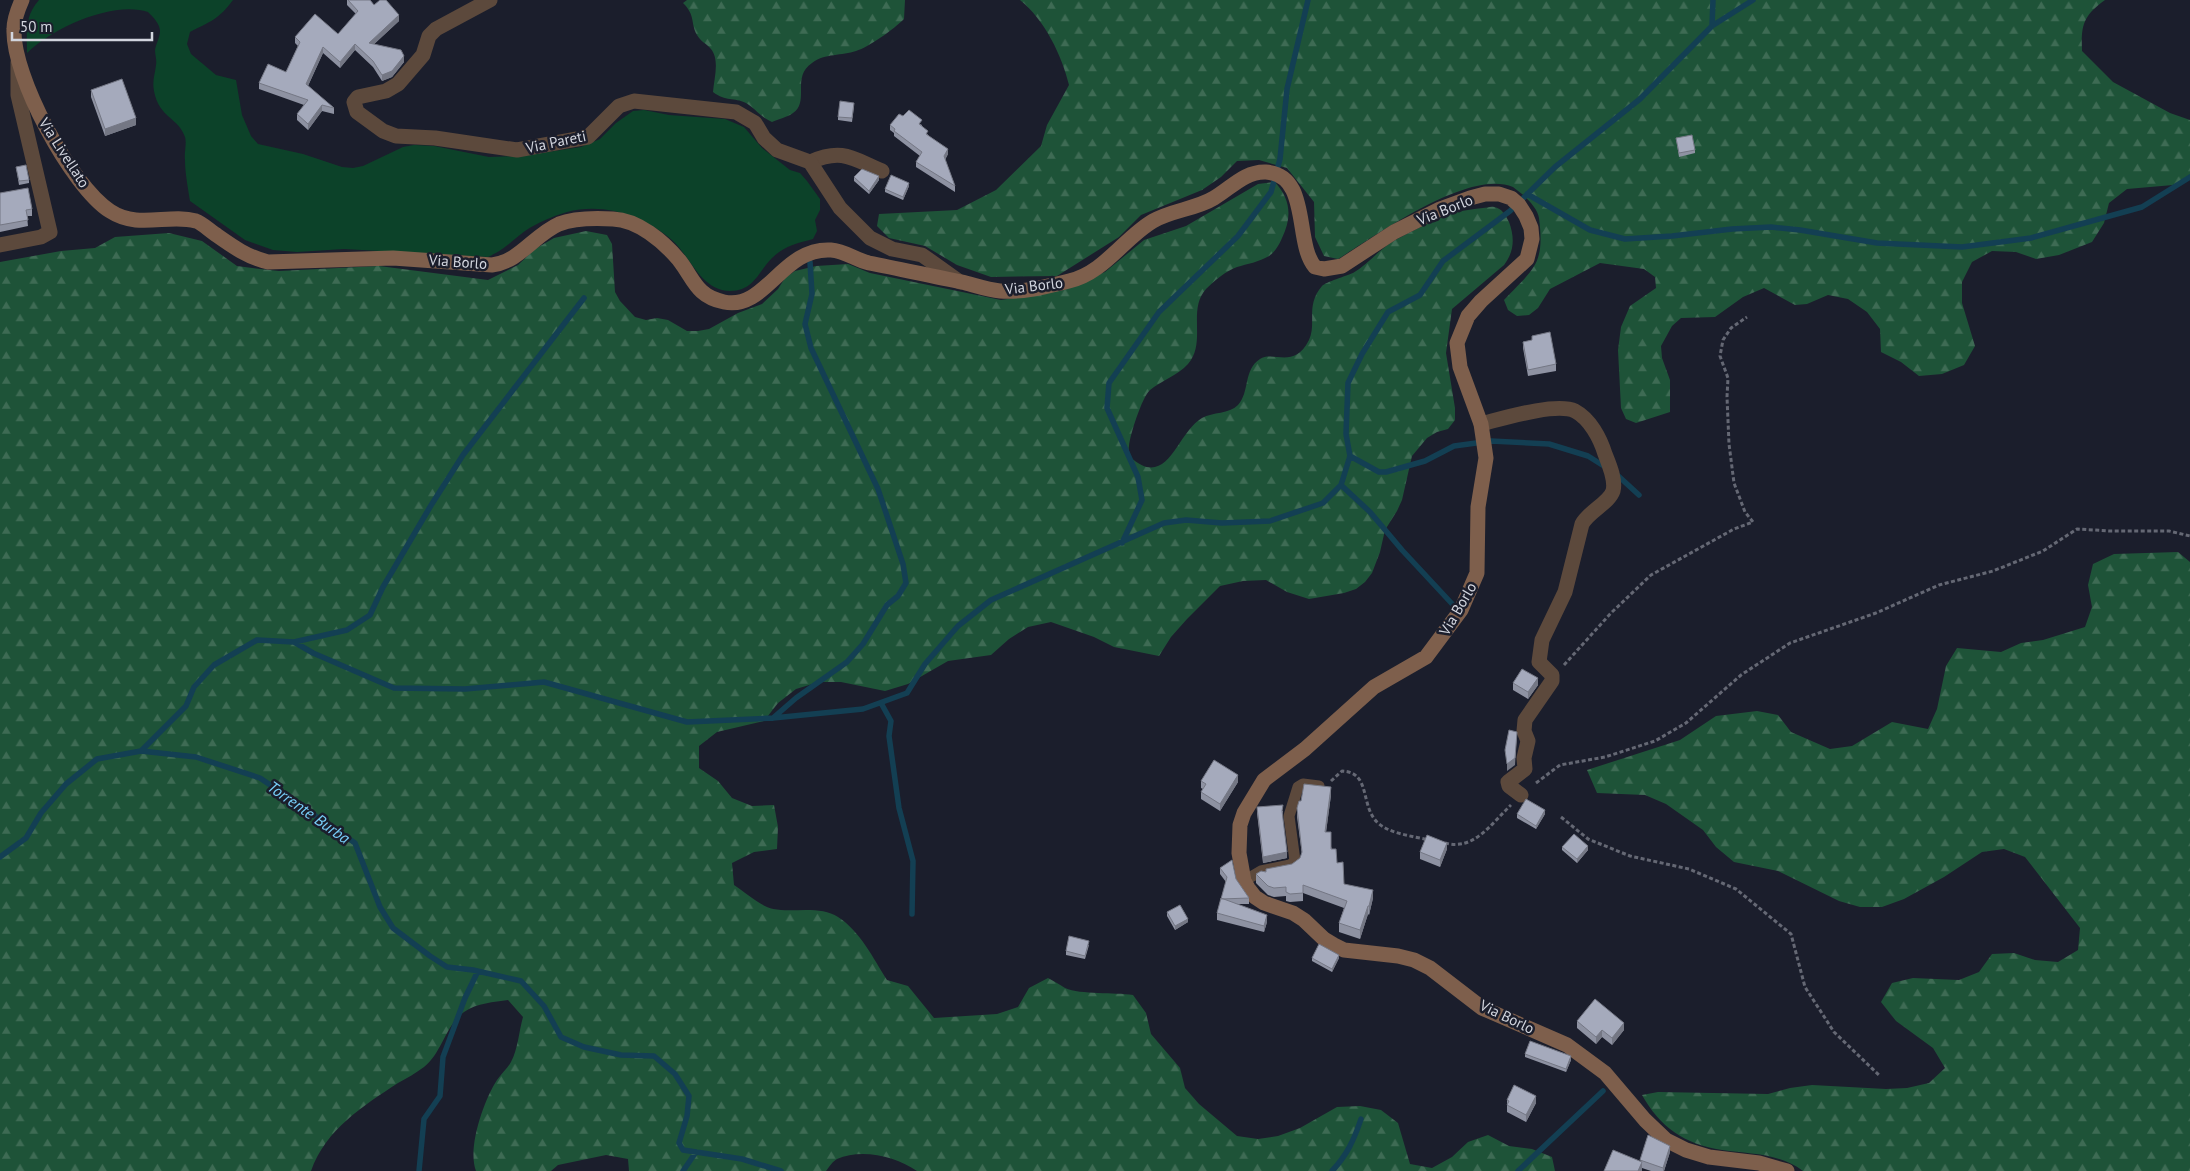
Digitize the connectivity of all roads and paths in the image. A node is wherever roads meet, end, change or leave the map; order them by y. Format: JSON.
{"nodes":[{"id":1,"x":22,"y":0,"type":"edge"},
{"id":2,"x":490,"y":0,"type":"edge"},
{"id":3,"x":18,"y":58,"type":"junction"},
{"id":4,"x":810,"y":162,"type":"junction"},
{"id":5,"x":882,"y":170,"type":"dead end"},
{"id":6,"x":110,"y":212,"type":"joint"},
{"id":7,"x":0,"y":245,"type":"edge"},
{"id":8,"x":960,"y":282,"type":"junction"},
{"id":9,"x":1747,"y":317,"type":"dead end"},
{"id":10,"x":1481,"y":424,"type":"junction"},
{"id":11,"x":2190,"y":536,"type":"edge"},
{"id":12,"x":1552,"y":675,"type":"junction"},
{"id":13,"x":1320,"y":786,"type":"joint"},
{"id":14,"x":1521,"y":795,"type":"junction"},
{"id":15,"x":1560,"y":817,"type":"dead end"},
{"id":16,"x":1244,"y":881,"type":"junction"},
{"id":17,"x":1880,"y":1076,"type":"dead end"},
{"id":18,"x":1787,"y":1171,"type":"edge"}],
"edges":[{"from":1,"to":3,"type":"main road","name":"Via Livellato"},
{"from":2,"to":4,"type":"street","name":"Via Pareti"},
{"from":3,"to":6,"type":"main road","name":"Via Livellato"},
{"from":3,"to":7,"type":"street"},
{"from":4,"to":5,"type":"street"},
{"from":4,"to":8,"type":"street"},
{"from":6,"to":8,"type":"main road","name":"Via Borlo"},
{"from":8,"to":10,"type":"main road","name":"Via Borlo"},
{"from":9,"to":12,"type":"path"},
{"from":10,"to":12,"type":"street"},
{"from":10,"to":16,"type":"main road","name":"Via Borlo"},
{"from":11,"to":14,"type":"path"},
{"from":12,"to":14,"type":"street"},
{"from":13,"to":14,"type":"path"},
{"from":13,"to":16,"type":"lane"},
{"from":15,"to":17,"type":"path"},
{"from":16,"to":18,"type":"main road","name":"Via Borlo"}]}
